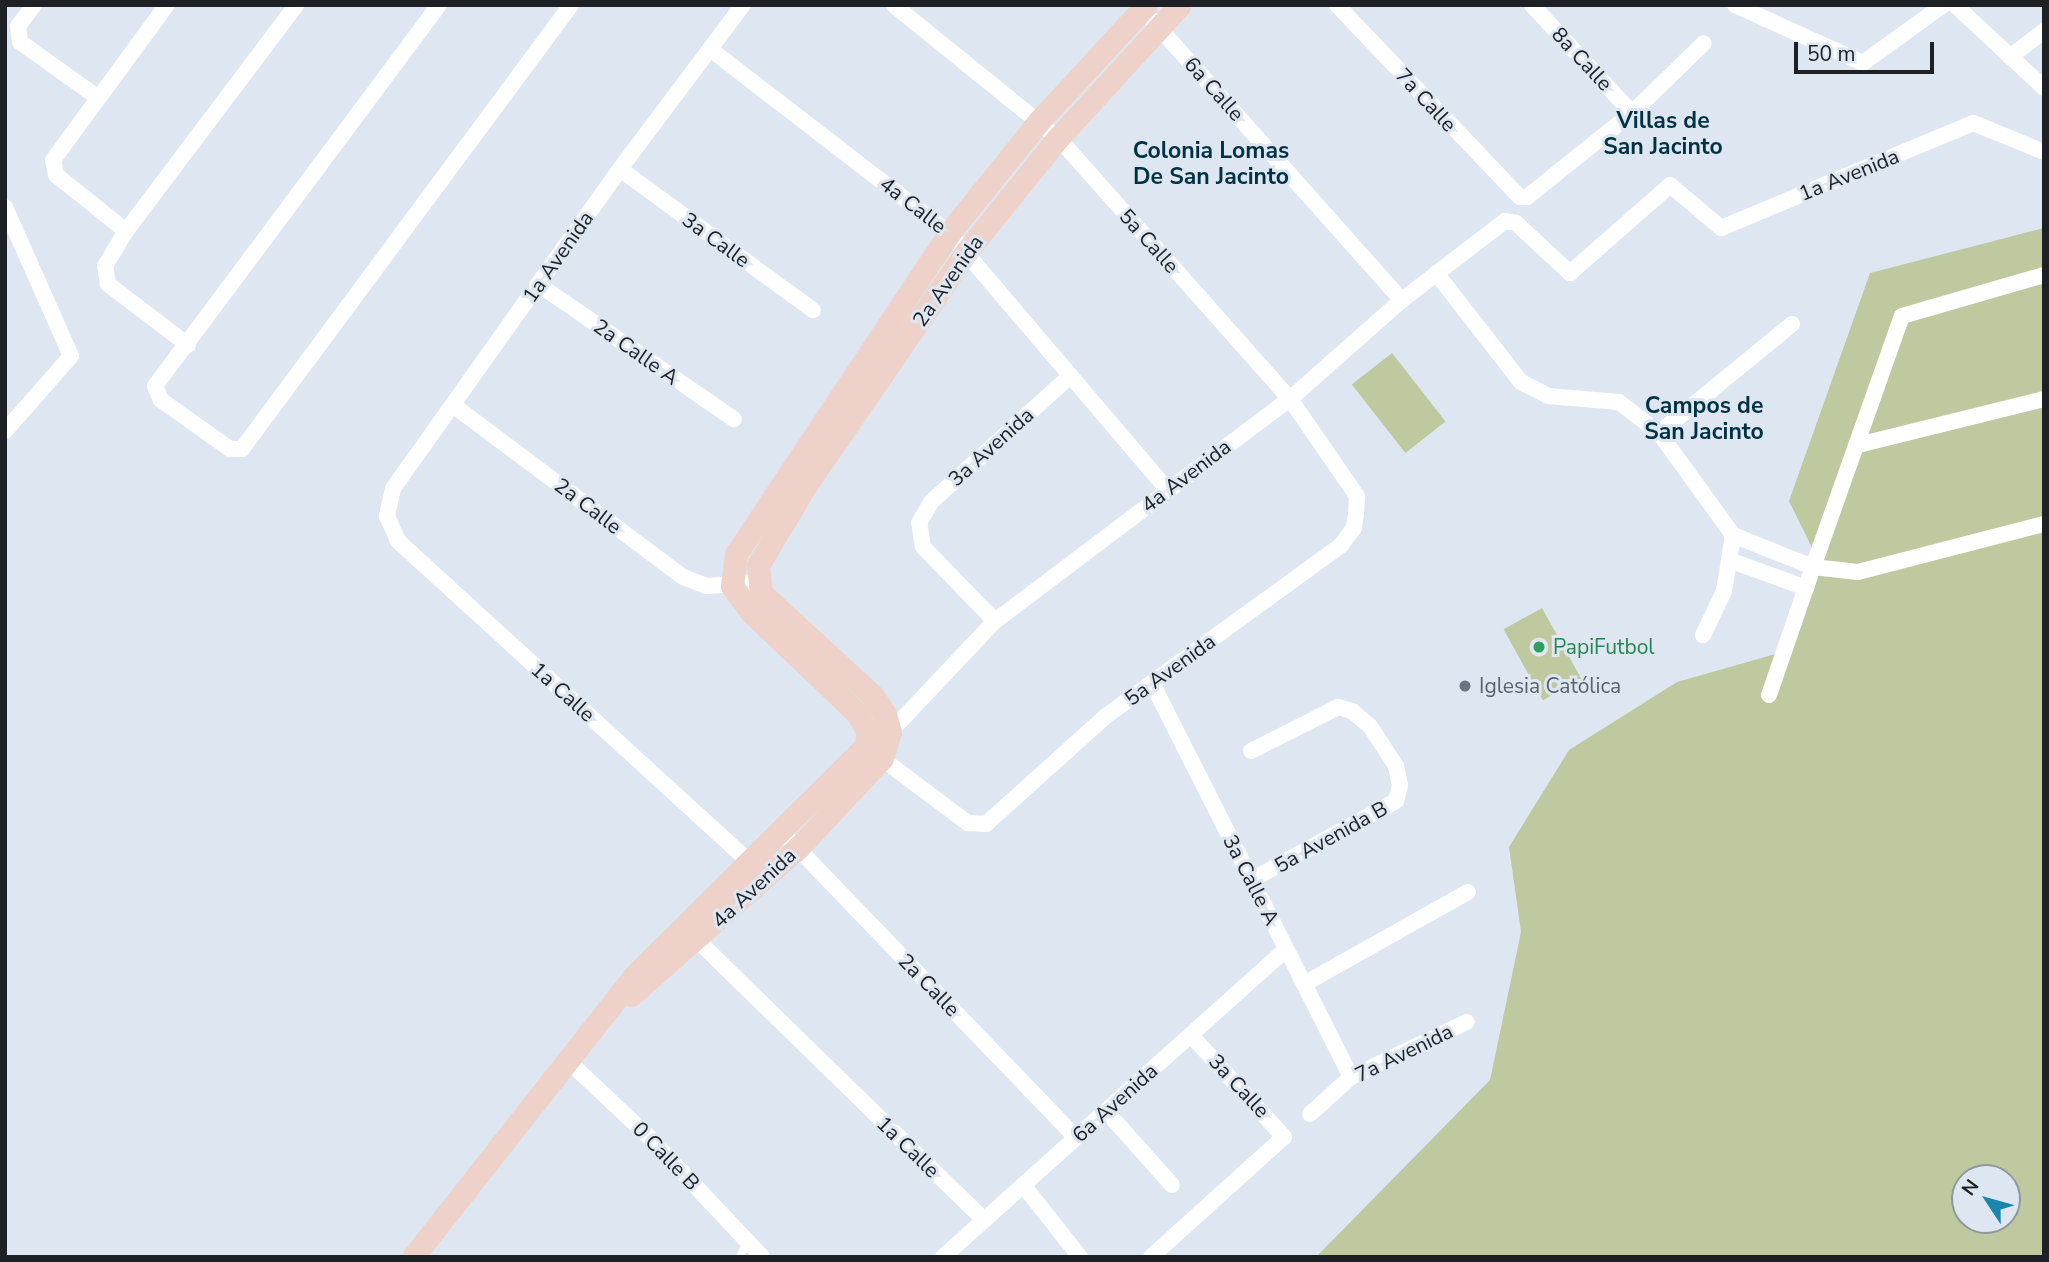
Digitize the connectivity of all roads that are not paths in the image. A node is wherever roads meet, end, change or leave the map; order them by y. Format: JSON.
{"nodes":[{"id":1,"x":167,"y":5,"type":"edge"},
{"id":2,"x":296,"y":5,"type":"edge"},
{"id":3,"x":439,"y":5,"type":"edge"},
{"id":4,"x":571,"y":5,"type":"edge"},
{"id":5,"x":743,"y":5,"type":"edge"},
{"id":6,"x":894,"y":5,"type":"edge"},
{"id":7,"x":1180,"y":5,"type":"edge"},
{"id":8,"x":1337,"y":5,"type":"edge"},
{"id":9,"x":1532,"y":5,"type":"edge"},
{"id":10,"x":1735,"y":5,"type":"edge"},
{"id":11,"x":1944,"y":5,"type":"edge"},
{"id":12,"x":1955,"y":5,"type":"edge"},
{"id":13,"x":31,"y":6,"type":"edge"},
{"id":14,"x":1141,"y":7,"type":"edge"},
{"id":15,"x":1160,"y":27,"type":"junction"},
{"id":16,"x":2044,"y":31,"type":"edge"},
{"id":17,"x":1704,"y":43,"type":"dead end"},
{"id":18,"x":710,"y":49,"type":"junction"},
{"id":19,"x":2010,"y":57,"type":"junction"},
{"id":20,"x":2044,"y":88,"type":"edge"},
{"id":21,"x":97,"y":97,"type":"junction"},
{"id":22,"x":1632,"y":113,"type":"junction"},
{"id":23,"x":1039,"y":121,"type":"junction"},
{"id":24,"x":1058,"y":138,"type":"junction"},
{"id":25,"x":2044,"y":152,"type":"edge"},
{"id":26,"x":620,"y":169,"type":"junction"},
{"id":27,"x":5,"y":207,"type":"edge"},
{"id":28,"x":1510,"y":220,"type":"joint"},
{"id":29,"x":126,"y":231,"type":"junction"},
{"id":30,"x":949,"y":233,"type":"junction"},
{"id":31,"x":967,"y":251,"type":"junction"},
{"id":32,"x":1436,"y":273,"type":"junction"},
{"id":33,"x":2044,"y":275,"type":"edge"},
{"id":34,"x":538,"y":284,"type":"junction"},
{"id":35,"x":1402,"y":300,"type":"junction"},
{"id":36,"x":813,"y":310,"type":"dead end"},
{"id":37,"x":1792,"y":324,"type":"dead end"},
{"id":38,"x":188,"y":345,"type":"junction"},
{"id":39,"x":1070,"y":376,"type":"junction"},
{"id":40,"x":1290,"y":399,"type":"junction"},
{"id":41,"x":2044,"y":399,"type":"edge"},
{"id":42,"x":453,"y":405,"type":"junction"},
{"id":43,"x":734,"y":419,"type":"dead end"},
{"id":44,"x":5,"y":430,"type":"edge"},
{"id":45,"x":1660,"y":433,"type":"junction"},
{"id":46,"x":1858,"y":445,"type":"junction"},
{"id":47,"x":1167,"y":489,"type":"junction"},
{"id":48,"x":1356,"y":514,"type":"joint"},
{"id":49,"x":387,"y":516,"type":"joint"},
{"id":50,"x":2044,"y":524,"type":"edge"},
{"id":51,"x":1733,"y":536,"type":"junction"},
{"id":52,"x":1732,"y":561,"type":"junction"},
{"id":53,"x":1813,"y":567,"type":"junction"},
{"id":54,"x":758,"y":583,"type":"junction"},
{"id":55,"x":732,"y":586,"type":"junction"},
{"id":56,"x":1806,"y":588,"type":"junction"},
{"id":57,"x":995,"y":621,"type":"junction"},
{"id":58,"x":1703,"y":635,"type":"dead end"},
{"id":59,"x":1152,"y":683,"type":"junction"},
{"id":60,"x":1769,"y":695,"type":"dead end"},
{"id":61,"x":873,"y":744,"type":"junction"},
{"id":62,"x":1251,"y":751,"type":"dead end"},
{"id":63,"x":790,"y":840,"type":"junction"},
{"id":64,"x":748,"y":862,"type":"junction"},
{"id":65,"x":1251,"y":880,"type":"junction"},
{"id":66,"x":1468,"y":892,"type":"dead end"},
{"id":67,"x":690,"y":933,"type":"junction"},
{"id":68,"x":1286,"y":949,"type":"junction"},
{"id":69,"x":1304,"y":984,"type":"junction"},
{"id":70,"x":1467,"y":1022,"type":"dead end"},
{"id":71,"x":1191,"y":1035,"type":"junction"},
{"id":72,"x":566,"y":1059,"type":"junction"},
{"id":73,"x":1351,"y":1077,"type":"junction"},
{"id":74,"x":1106,"y":1111,"type":"junction"},
{"id":75,"x":1310,"y":1114,"type":"dead end"},
{"id":76,"x":1076,"y":1138,"type":"junction"},
{"id":77,"x":1023,"y":1185,"type":"junction"},
{"id":78,"x":1172,"y":1185,"type":"dead end"},
{"id":79,"x":984,"y":1220,"type":"junction"},
{"id":80,"x":743,"y":1249,"type":"edge"},
{"id":81,"x":413,"y":1257,"type":"edge"},
{"id":82,"x":762,"y":1257,"type":"edge"},
{"id":83,"x":943,"y":1257,"type":"edge"},
{"id":84,"x":1080,"y":1257,"type":"edge"},
{"id":85,"x":1152,"y":1257,"type":"edge"}],
"edges":[{"from":1,"to":21,"type":"street"},
{"from":2,"to":29,"type":"street"},
{"from":3,"to":38,"type":"street"},
{"from":4,"to":38,"type":"street"},
{"from":5,"to":18,"type":"street","name":"1a Avenida"},
{"from":6,"to":23,"type":"street","name":"5a Calle"},
{"from":7,"to":15,"type":"street","name":"2a Avenida"},
{"from":8,"to":22,"type":"street","name":"7a Calle"},
{"from":9,"to":22,"type":"street","name":"8a Calle"},
{"from":10,"to":11,"type":"street"},
{"from":12,"to":19,"type":"street"},
{"from":13,"to":21,"type":"street"},
{"from":14,"to":15,"type":"street","name":"6a Calle"},
{"from":14,"to":23,"type":"street","name":"2a Avenida"},
{"from":15,"to":24,"type":"street","name":"2a Avenida"},
{"from":15,"to":35,"type":"street","name":"6a Calle"},
{"from":16,"to":19,"type":"street"},
{"from":17,"to":22,"type":"street"},
{"from":18,"to":26,"type":"street","name":"1a Avenida"},
{"from":18,"to":30,"type":"street","name":"4a Calle"},
{"from":19,"to":20,"type":"street"},
{"from":21,"to":29,"type":"street"},
{"from":23,"to":24,"type":"street","name":"5a Calle"},
{"from":23,"to":30,"type":"street","name":"2a Avenida"},
{"from":24,"to":31,"type":"street","name":"2a Avenida"},
{"from":24,"to":40,"type":"street","name":"5a Calle"},
{"from":25,"to":28,"type":"street","name":"1a Avenida"},
{"from":26,"to":34,"type":"street","name":"1a Avenida"},
{"from":26,"to":36,"type":"street","name":"3a Calle"},
{"from":27,"to":44,"type":"street"},
{"from":28,"to":32,"type":"street","name":"4a Avenida"},
{"from":29,"to":38,"type":"street"},
{"from":30,"to":31,"type":"street","name":"4a Calle"},
{"from":30,"to":55,"type":"street","name":"2a Avenida"},
{"from":31,"to":39,"type":"street","name":"4a Calle"},
{"from":31,"to":54,"type":"street","name":"2a Avenida"},
{"from":32,"to":35,"type":"street","name":"4a Avenida"},
{"from":32,"to":45,"type":"street"},
{"from":33,"to":46,"type":"street"},
{"from":34,"to":42,"type":"street","name":"1a Avenida"},
{"from":34,"to":43,"type":"street","name":"2a Calle A"},
{"from":35,"to":40,"type":"street","name":"4a Avenida"},
{"from":37,"to":45,"type":"street"},
{"from":39,"to":47,"type":"street","name":"4a Calle"},
{"from":39,"to":57,"type":"street","name":"3a Avenida"},
{"from":40,"to":47,"type":"street","name":"4a Avenida"},
{"from":40,"to":48,"type":"street","name":"5a Calle"},
{"from":41,"to":46,"type":"street"},
{"from":42,"to":49,"type":"street","name":"1a Avenida"},
{"from":42,"to":55,"type":"street","name":"2a Calle"},
{"from":45,"to":51,"type":"street"},
{"from":46,"to":53,"type":"street"},
{"from":47,"to":57,"type":"street","name":"4a Avenida"},
{"from":48,"to":59,"type":"street","name":"5a Avenida"},
{"from":49,"to":64,"type":"street","name":"1a Calle"},
{"from":50,"to":53,"type":"street"},
{"from":51,"to":52,"type":"street"},
{"from":51,"to":53,"type":"street"},
{"from":52,"to":56,"type":"street"},
{"from":52,"to":58,"type":"street"},
{"from":53,"to":56,"type":"street"},
{"from":54,"to":55,"type":"street","name":"2a Calle"},
{"from":54,"to":61,"type":"street"},
{"from":55,"to":61,"type":"street"},
{"from":56,"to":60,"type":"street"},
{"from":57,"to":61,"type":"street","name":"4a Avenida"},
{"from":59,"to":61,"type":"street","name":"5a Avenida"},
{"from":59,"to":65,"type":"street","name":"3a Calle A"},
{"from":61,"to":63,"type":"street","name":"4a Avenida"},
{"from":62,"to":65,"type":"street","name":"5a Avenida B"},
{"from":63,"to":64,"type":"street","name":"4a Avenida"},
{"from":63,"to":67,"type":"street","name":"4a Avenida"},
{"from":63,"to":76,"type":"street","name":"2a Calle"},
{"from":64,"to":67,"type":"street","name":"4a Avenida"},
{"from":65,"to":68,"type":"street","name":"3a Calle A"},
{"from":66,"to":69,"type":"street"},
{"from":67,"to":72,"type":"street","name":"4a Avenida"},
{"from":67,"to":79,"type":"street","name":"1a Calle"},
{"from":68,"to":69,"type":"street","name":"3a Calle A"},
{"from":68,"to":71,"type":"street","name":"6a Avenida"},
{"from":69,"to":73,"type":"street","name":"3a Calle A"},
{"from":70,"to":73,"type":"street","name":"7a Avenida"},
{"from":71,"to":74,"type":"street","name":"6a Avenida"},
{"from":71,"to":85,"type":"street","name":"3a Calle"},
{"from":72,"to":80,"type":"street","name":"0 Calle B"},
{"from":72,"to":81,"type":"street","name":"4a Avenida"},
{"from":73,"to":75,"type":"street","name":"7a Avenida"},
{"from":74,"to":76,"type":"street","name":"6a Avenida"},
{"from":74,"to":78,"type":"street"},
{"from":76,"to":77,"type":"street","name":"6a Avenida"},
{"from":77,"to":79,"type":"street","name":"6a Avenida"},
{"from":77,"to":84,"type":"street"},
{"from":79,"to":83,"type":"street","name":"6a Avenida"},
{"from":80,"to":82,"type":"street","name":"0 Calle B"}]}
